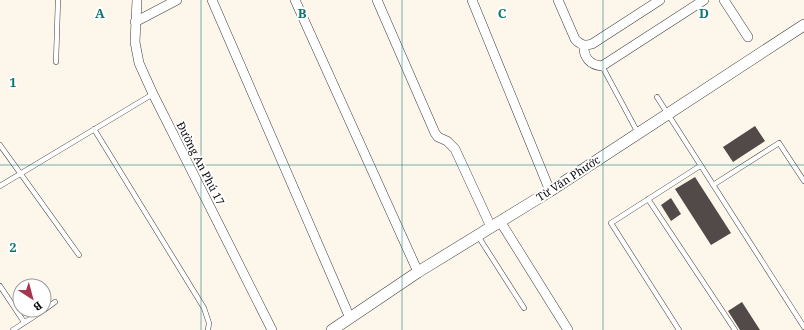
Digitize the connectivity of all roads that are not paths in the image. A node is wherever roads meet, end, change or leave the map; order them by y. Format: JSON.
{"nodes":[{"id":1,"x":58,"y":0,"type":"edge"},
{"id":2,"x":137,"y":0,"type":"edge"},
{"id":3,"x":177,"y":0,"type":"edge"},
{"id":4,"x":212,"y":0,"type":"edge"},
{"id":5,"x":295,"y":0,"type":"edge"},
{"id":6,"x":377,"y":0,"type":"edge"},
{"id":7,"x":472,"y":0,"type":"edge"},
{"id":8,"x":558,"y":0,"type":"edge"},
{"id":9,"x":660,"y":0,"type":"edge"},
{"id":10,"x":704,"y":0,"type":"edge"},
{"id":11,"x":724,"y":0,"type":"edge"},
{"id":12,"x":136,"y":22,"type":"junction"},
{"id":13,"x":804,"y":25,"type":"edge"},
{"id":14,"x":748,"y":36,"type":"dead end"},
{"id":15,"x":584,"y":45,"type":"junction"},
{"id":16,"x":56,"y":62,"type":"dead end"},
{"id":17,"x":602,"y":66,"type":"junction"},
{"id":18,"x":153,"y":94,"type":"junction"},
{"id":19,"x":657,"y":97,"type":"dead end"},
{"id":20,"x":668,"y":114,"type":"junction"},
{"id":21,"x":94,"y":129,"type":"junction"},
{"id":22,"x":638,"y":133,"type":"junction"},
{"id":23,"x":0,"y":145,"type":"edge"},
{"id":24,"x":700,"y":166,"type":"junction"},
{"id":25,"x":21,"y":173,"type":"junction"},
{"id":26,"x":804,"y":181,"type":"edge"},
{"id":27,"x":713,"y":185,"type":"junction"},
{"id":28,"x":0,"y":186,"type":"edge"},
{"id":29,"x":550,"y":191,"type":"junction"},
{"id":30,"x":648,"y":199,"type":"junction"},
{"id":31,"x":495,"y":224,"type":"junction"},
{"id":32,"x":478,"y":236,"type":"junction"},
{"id":33,"x":79,"y":255,"type":"dead end"},
{"id":34,"x":418,"y":272,"type":"junction"},
{"id":35,"x":0,"y":286,"type":"edge"},
{"id":36,"x":55,"y":302,"type":"dead end"},
{"id":37,"x":52,"y":304,"type":"edge"},
{"id":38,"x":524,"y":308,"type":"dead end"},
{"id":39,"x":31,"y":318,"type":"edge"},
{"id":40,"x":350,"y":318,"type":"junction"},
{"id":41,"x":24,"y":322,"type":"junction"},
{"id":42,"x":804,"y":327,"type":"edge"},
{"id":43,"x":13,"y":330,"type":"edge"},
{"id":44,"x":208,"y":330,"type":"edge"},
{"id":45,"x":272,"y":330,"type":"edge"},
{"id":46,"x":332,"y":330,"type":"edge"},
{"id":47,"x":568,"y":330,"type":"edge"},
{"id":48,"x":679,"y":330,"type":"edge"},
{"id":49,"x":735,"y":330,"type":"edge"}],
"edges":[{"from":1,"to":16,"type":"lane"},
{"from":2,"to":12,"type":"street","name":"Đường An Phú 17"},
{"from":3,"to":12,"type":"street"},
{"from":4,"to":40,"type":"street"},
{"from":5,"to":34,"type":"street"},
{"from":6,"to":31,"type":"street"},
{"from":7,"to":29,"type":"street"},
{"from":8,"to":15,"type":"street"},
{"from":9,"to":15,"type":"street"},
{"from":10,"to":17,"type":"street"},
{"from":11,"to":14,"type":"street"},
{"from":12,"to":18,"type":"street","name":"Đường An Phú 17"},
{"from":13,"to":20,"type":"street","name":"Từ Văn Phước"},
{"from":15,"to":17,"type":"street"},
{"from":17,"to":22,"type":"lane"},
{"from":18,"to":21,"type":"lane"},
{"from":18,"to":45,"type":"street","name":"Đường An Phú 17"},
{"from":19,"to":20,"type":"lane"},
{"from":20,"to":22,"type":"street","name":"Từ Văn Phước"},
{"from":20,"to":24,"type":"lane"},
{"from":21,"to":25,"type":"lane"},
{"from":21,"to":44,"type":"lane"},
{"from":22,"to":29,"type":"street","name":"Từ Văn Phước"},
{"from":23,"to":25,"type":"lane"},
{"from":24,"to":27,"type":"lane"},
{"from":24,"to":30,"type":"lane"},
{"from":25,"to":28,"type":"lane"},
{"from":25,"to":33,"type":"lane"},
{"from":26,"to":27,"type":"lane"},
{"from":27,"to":42,"type":"lane"},
{"from":29,"to":31,"type":"street","name":"Từ Văn Phước"},
{"from":30,"to":48,"type":"lane"},
{"from":30,"to":49,"type":"lane"},
{"from":31,"to":32,"type":"street","name":"Từ Văn Phước"},
{"from":31,"to":47,"type":"street"},
{"from":32,"to":34,"type":"street","name":"Từ Văn Phước"},
{"from":32,"to":38,"type":"lane"},
{"from":34,"to":40,"type":"street","name":"Từ Văn Phước"},
{"from":35,"to":41,"type":"lane"},
{"from":36,"to":37,"type":"lane"},
{"from":39,"to":41,"type":"lane"},
{"from":40,"to":46,"type":"street","name":"Từ Văn Phước"},
{"from":41,"to":43,"type":"lane"}]}
